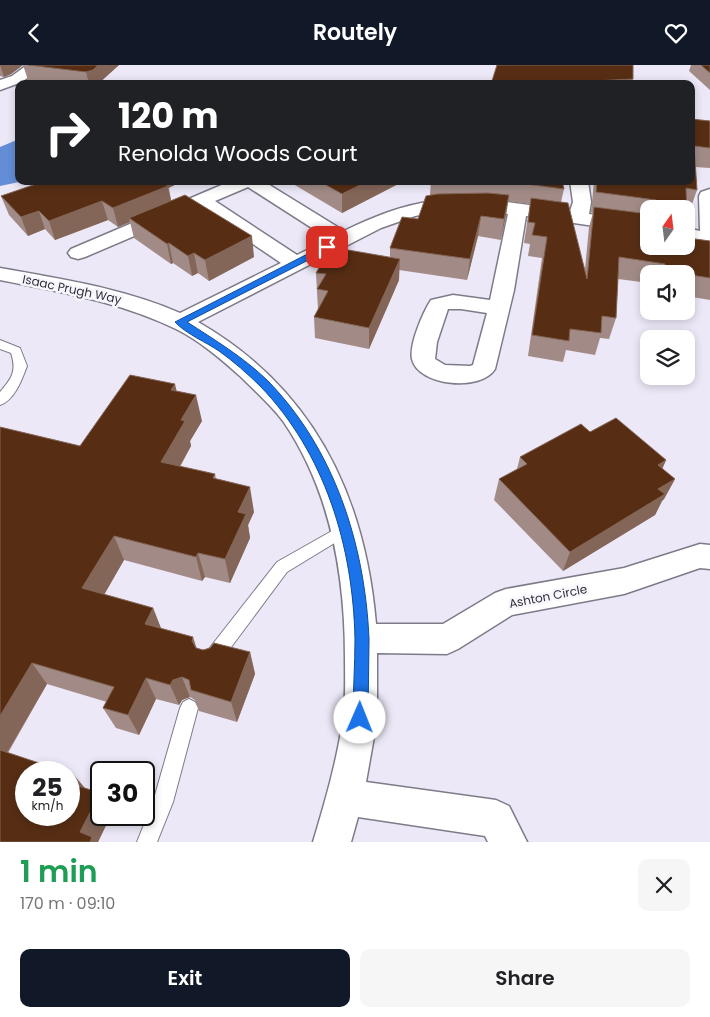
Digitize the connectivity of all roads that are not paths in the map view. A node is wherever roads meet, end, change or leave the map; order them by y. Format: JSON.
{"nodes":[{"id":1,"x":36,"y":65,"type":"edge"},
{"id":2,"x":0,"y":85,"type":"edge"},
{"id":3,"x":239,"y":185,"type":"edge"},
{"id":4,"x":255,"y":185,"type":"edge"},
{"id":5,"x":580,"y":185,"type":"edge"},
{"id":6,"x":710,"y":195,"type":"edge"},
{"id":7,"x":201,"y":200,"type":"junction"},
{"id":8,"x":518,"y":209,"type":"junction"},
{"id":9,"x":578,"y":218,"type":"junction"},
{"id":10,"x":640,"y":227,"type":"edge"},
{"id":11,"x":695,"y":236,"type":"edge"},
{"id":12,"x":343,"y":239,"type":"junction"},
{"id":13,"x":710,"y":239,"type":"edge"},
{"id":14,"x":78,"y":253,"type":"dead end"},
{"id":15,"x":295,"y":263,"type":"junction"},
{"id":16,"x":0,"y":274,"type":"edge"},
{"id":17,"x":498,"y":308,"type":"dead end"},
{"id":18,"x":180,"y":322,"type":"junction"},
{"id":19,"x":0,"y":344,"type":"edge"},
{"id":20,"x":0,"y":400,"type":"edge"},
{"id":21,"x":346,"y":529,"type":"junction"},
{"id":22,"x":710,"y":557,"type":"edge"},
{"id":23,"x":362,"y":637,"type":"junction"},
{"id":24,"x":210,"y":661,"type":"edge"},
{"id":25,"x":189,"y":708,"type":"edge"},
{"id":26,"x":346,"y":797,"type":"junction"},
{"id":27,"x":147,"y":842,"type":"edge"},
{"id":28,"x":332,"y":842,"type":"edge"},
{"id":29,"x":508,"y":842,"type":"edge"}],
"edges":[{"from":1,"to":2,"type":"street"},
{"from":3,"to":7,"type":"street"},
{"from":4,"to":12,"type":"street"},
{"from":5,"to":9,"type":"street"},
{"from":6,"to":13,"type":"street"},
{"from":7,"to":14,"type":"street"},
{"from":7,"to":15,"type":"street"},
{"from":8,"to":9,"type":"street"},
{"from":8,"to":12,"type":"street"},
{"from":8,"to":17,"type":"street"},
{"from":9,"to":10,"type":"street"},
{"from":11,"to":13,"type":"street"},
{"from":12,"to":15,"type":"street"},
{"from":15,"to":18,"type":"street"},
{"from":16,"to":18,"type":"street","name":"Isaac Prugh Way"},
{"from":18,"to":21,"type":"street","name":"Isaac Prugh Way"},
{"from":19,"to":20,"type":"lane"},
{"from":21,"to":23,"type":"street","name":"Isaac Prugh Way"},
{"from":21,"to":24,"type":"lane"},
{"from":22,"to":23,"type":"street","name":"Ashton Circle"},
{"from":23,"to":26,"type":"street","name":"Isaac Prugh Way"},
{"from":25,"to":27,"type":"lane"},
{"from":26,"to":28,"type":"street","name":"Isaac Prugh Way"},
{"from":26,"to":29,"type":"street"}]}
